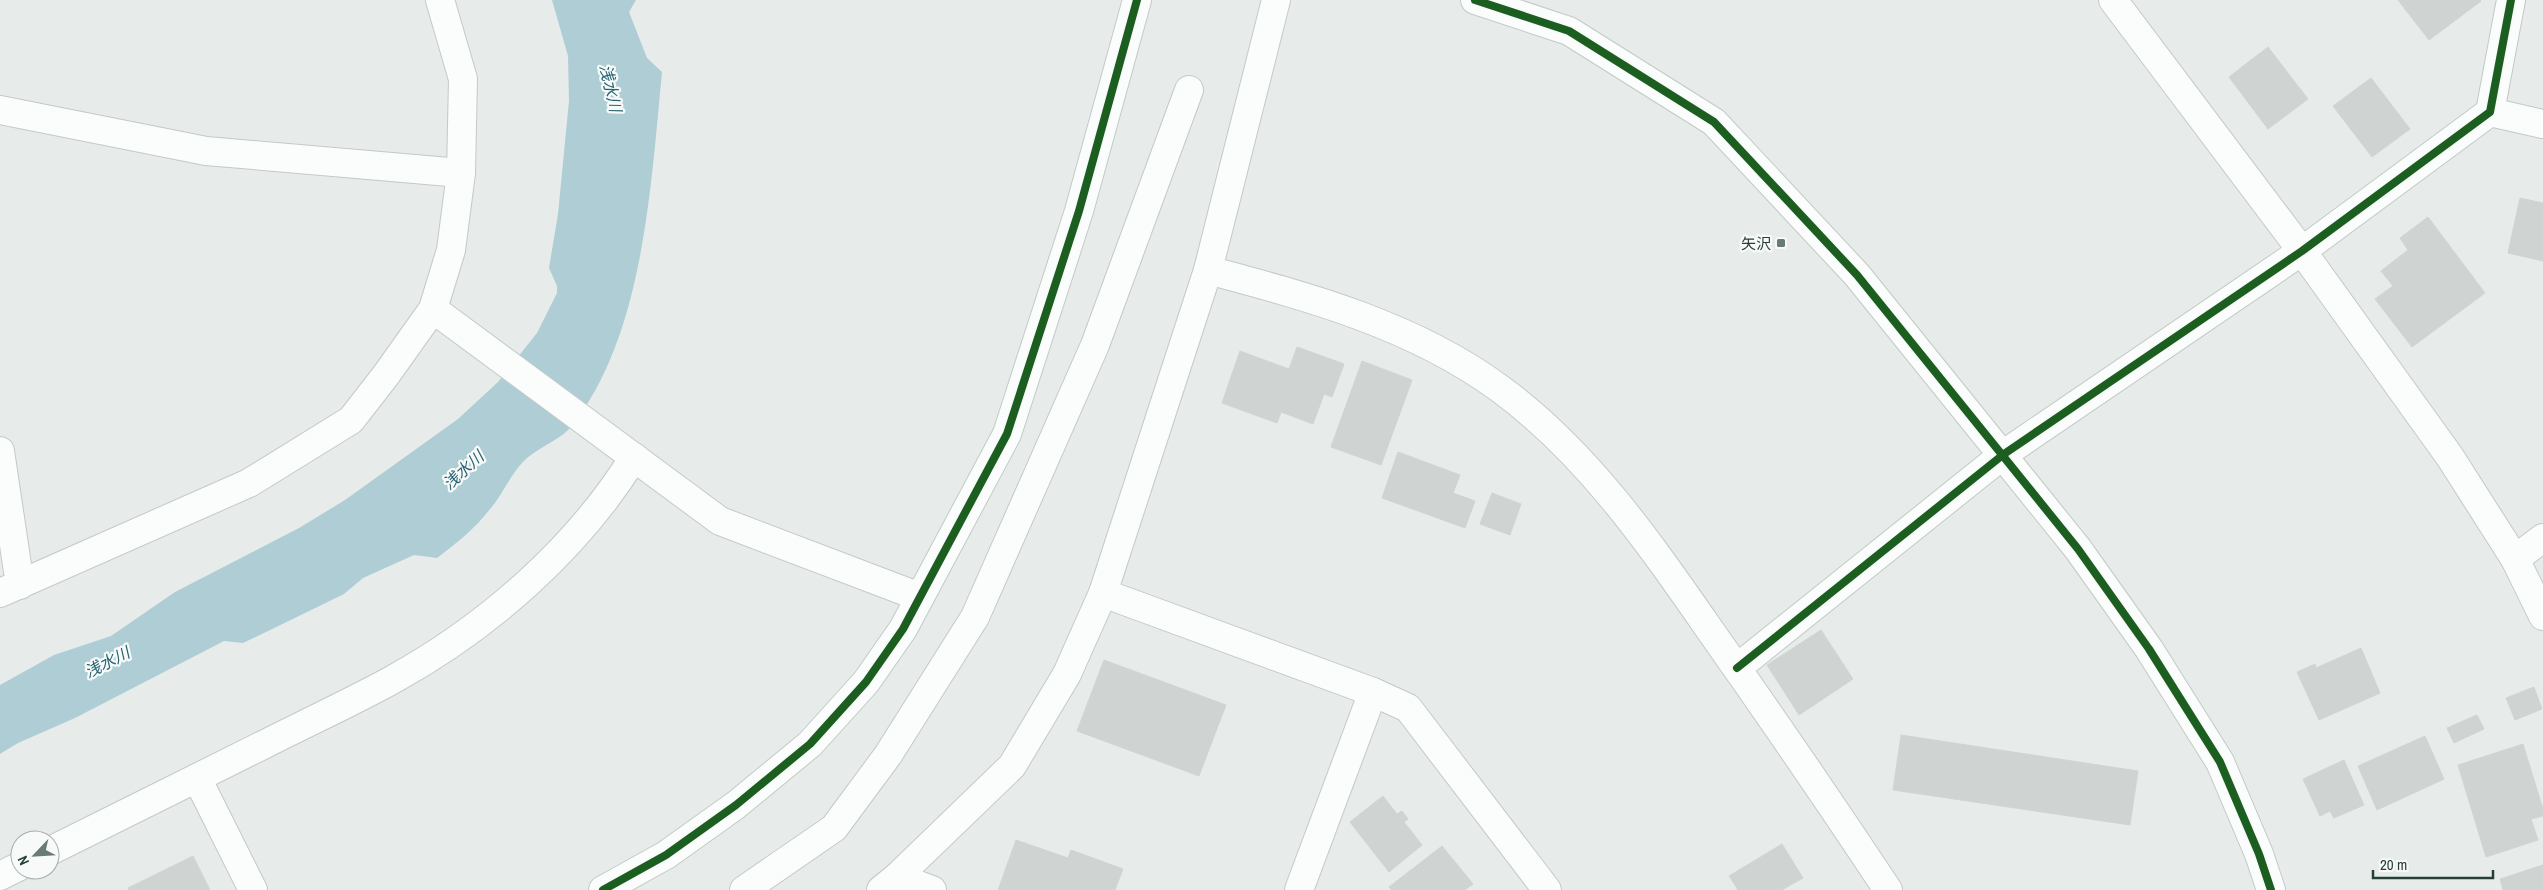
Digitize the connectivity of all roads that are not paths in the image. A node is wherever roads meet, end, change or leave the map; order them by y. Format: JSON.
{"nodes":[{"id":1,"x":440,"y":0,"type":"edge"},
{"id":2,"x":1137,"y":0,"type":"edge"},
{"id":3,"x":1276,"y":0,"type":"edge"},
{"id":4,"x":1475,"y":0,"type":"edge"},
{"id":5,"x":2112,"y":0,"type":"edge"},
{"id":6,"x":2511,"y":0,"type":"edge"},
{"id":7,"x":1189,"y":90,"type":"dead end"},
{"id":8,"x":0,"y":110,"type":"edge"},
{"id":9,"x":2490,"y":112,"type":"junction"},
{"id":10,"x":2543,"y":124,"type":"edge"},
{"id":11,"x":461,"y":173,"type":"junction"},
{"id":12,"x":2302,"y":251,"type":"junction"},
{"id":13,"x":1208,"y":270,"type":"junction"},
{"id":14,"x":433,"y":309,"type":"junction"},
{"id":15,"x":0,"y":451,"type":"edge"},
{"id":16,"x":2004,"y":454,"type":"junction"},
{"id":17,"x":634,"y":457,"type":"junction"},
{"id":18,"x":2543,"y":538,"type":"edge"},
{"id":19,"x":2515,"y":559,"type":"junction"},
{"id":20,"x":10,"y":589,"type":"edge"},
{"id":21,"x":1103,"y":594,"type":"junction"},
{"id":22,"x":920,"y":597,"type":"junction"},
{"id":23,"x":2543,"y":616,"type":"edge"},
{"id":24,"x":1737,"y":668,"type":"junction"},
{"id":25,"x":1373,"y":692,"type":"junction"},
{"id":26,"x":197,"y":778,"type":"junction"},
{"id":27,"x":60,"y":846,"type":"edge"},
{"id":28,"x":889,"y":884,"type":"edge"},
{"id":29,"x":253,"y":890,"type":"edge"},
{"id":30,"x":603,"y":890,"type":"edge"},
{"id":31,"x":744,"y":890,"type":"edge"},
{"id":32,"x":932,"y":890,"type":"edge"},
{"id":33,"x":1300,"y":890,"type":"edge"},
{"id":34,"x":1547,"y":890,"type":"edge"},
{"id":35,"x":1888,"y":890,"type":"edge"},
{"id":36,"x":2271,"y":890,"type":"edge"}],
"edges":[{"from":1,"to":11,"type":"street"},
{"from":2,"to":22,"type":"street"},
{"from":3,"to":13,"type":"street"},
{"from":4,"to":16,"type":"street"},
{"from":5,"to":12,"type":"street"},
{"from":6,"to":9,"type":"street"},
{"from":7,"to":31,"type":"street"},
{"from":8,"to":11,"type":"street"},
{"from":9,"to":10,"type":"street"},
{"from":9,"to":12,"type":"street"},
{"from":11,"to":14,"type":"street"},
{"from":12,"to":16,"type":"street"},
{"from":12,"to":19,"type":"street"},
{"from":13,"to":21,"type":"street"},
{"from":13,"to":24,"type":"street"},
{"from":14,"to":17,"type":"street"},
{"from":14,"to":20,"type":"street"},
{"from":15,"to":20,"type":"street"},
{"from":16,"to":24,"type":"street"},
{"from":16,"to":36,"type":"street"},
{"from":17,"to":22,"type":"street"},
{"from":17,"to":26,"type":"street"},
{"from":18,"to":19,"type":"street"},
{"from":19,"to":23,"type":"street"},
{"from":21,"to":25,"type":"street"},
{"from":21,"to":28,"type":"street"},
{"from":22,"to":30,"type":"street"},
{"from":24,"to":35,"type":"street"},
{"from":25,"to":33,"type":"street"},
{"from":25,"to":34,"type":"street"},
{"from":26,"to":27,"type":"street"},
{"from":26,"to":29,"type":"street"},
{"from":28,"to":32,"type":"street"}]}
